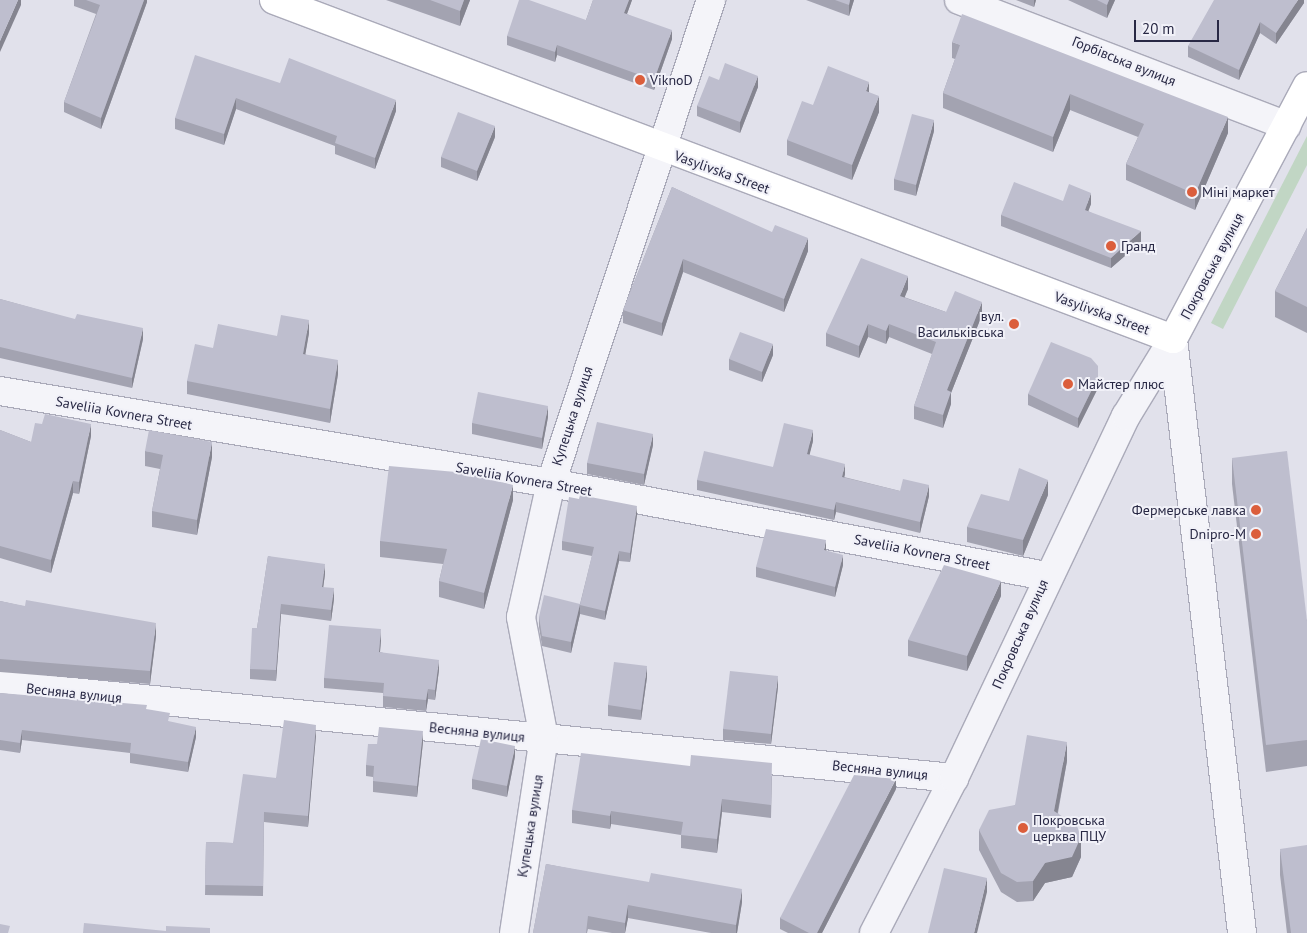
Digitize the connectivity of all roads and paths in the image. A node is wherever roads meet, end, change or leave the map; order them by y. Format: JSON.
{"nodes":[{"id":1,"x":274,"y":0,"type":"edge"},
{"id":2,"x":711,"y":0,"type":"edge"},
{"id":3,"x":959,"y":0,"type":"edge"},
{"id":4,"x":1307,"y":86,"type":"edge"},
{"id":5,"x":1287,"y":126,"type":"junction"},
{"id":6,"x":660,"y":149,"type":"junction"},
{"id":7,"x":1172,"y":340,"type":"junction"},
{"id":8,"x":0,"y":391,"type":"edge"},
{"id":9,"x":550,"y":482,"type":"junction"},
{"id":10,"x":1046,"y":576,"type":"junction"},
{"id":11,"x":0,"y":685,"type":"edge"},
{"id":12,"x":544,"y":738,"type":"junction"},
{"id":13,"x":954,"y":778,"type":"junction"},
{"id":14,"x":514,"y":933,"type":"edge"},
{"id":15,"x":874,"y":933,"type":"edge"},
{"id":16,"x":1242,"y":933,"type":"edge"}],
"edges":[{"from":1,"to":6,"type":"main road","name":"Vasylivska Street"},
{"from":2,"to":6,"type":"street","name":"Купецька вулиця"},
{"from":3,"to":5,"type":"street","name":"Горбівська вулиця"},
{"from":4,"to":5,"type":"main road","name":"Покровська вулиця"},
{"from":5,"to":7,"type":"main road","name":"Покровська вулиця"},
{"from":6,"to":7,"type":"main road","name":"Vasylivska Street"},
{"from":6,"to":9,"type":"street","name":"Купецька вулиця"},
{"from":7,"to":10,"type":"street","name":"Покровська вулиця"},
{"from":7,"to":16,"type":"street"},
{"from":8,"to":9,"type":"street","name":"Saveliia Kovnera Street"},
{"from":9,"to":10,"type":"street","name":"Saveliia Kovnera Street"},
{"from":9,"to":12,"type":"street","name":"Купецька вулиця"},
{"from":10,"to":13,"type":"street","name":"Покровська вулиця"},
{"from":11,"to":12,"type":"street","name":"Весняна вулиця"},
{"from":12,"to":13,"type":"street","name":"Весняна вулиця"},
{"from":12,"to":14,"type":"street","name":"Купецька вулиця"},
{"from":13,"to":15,"type":"street","name":"Покровська вулиця"}]}
